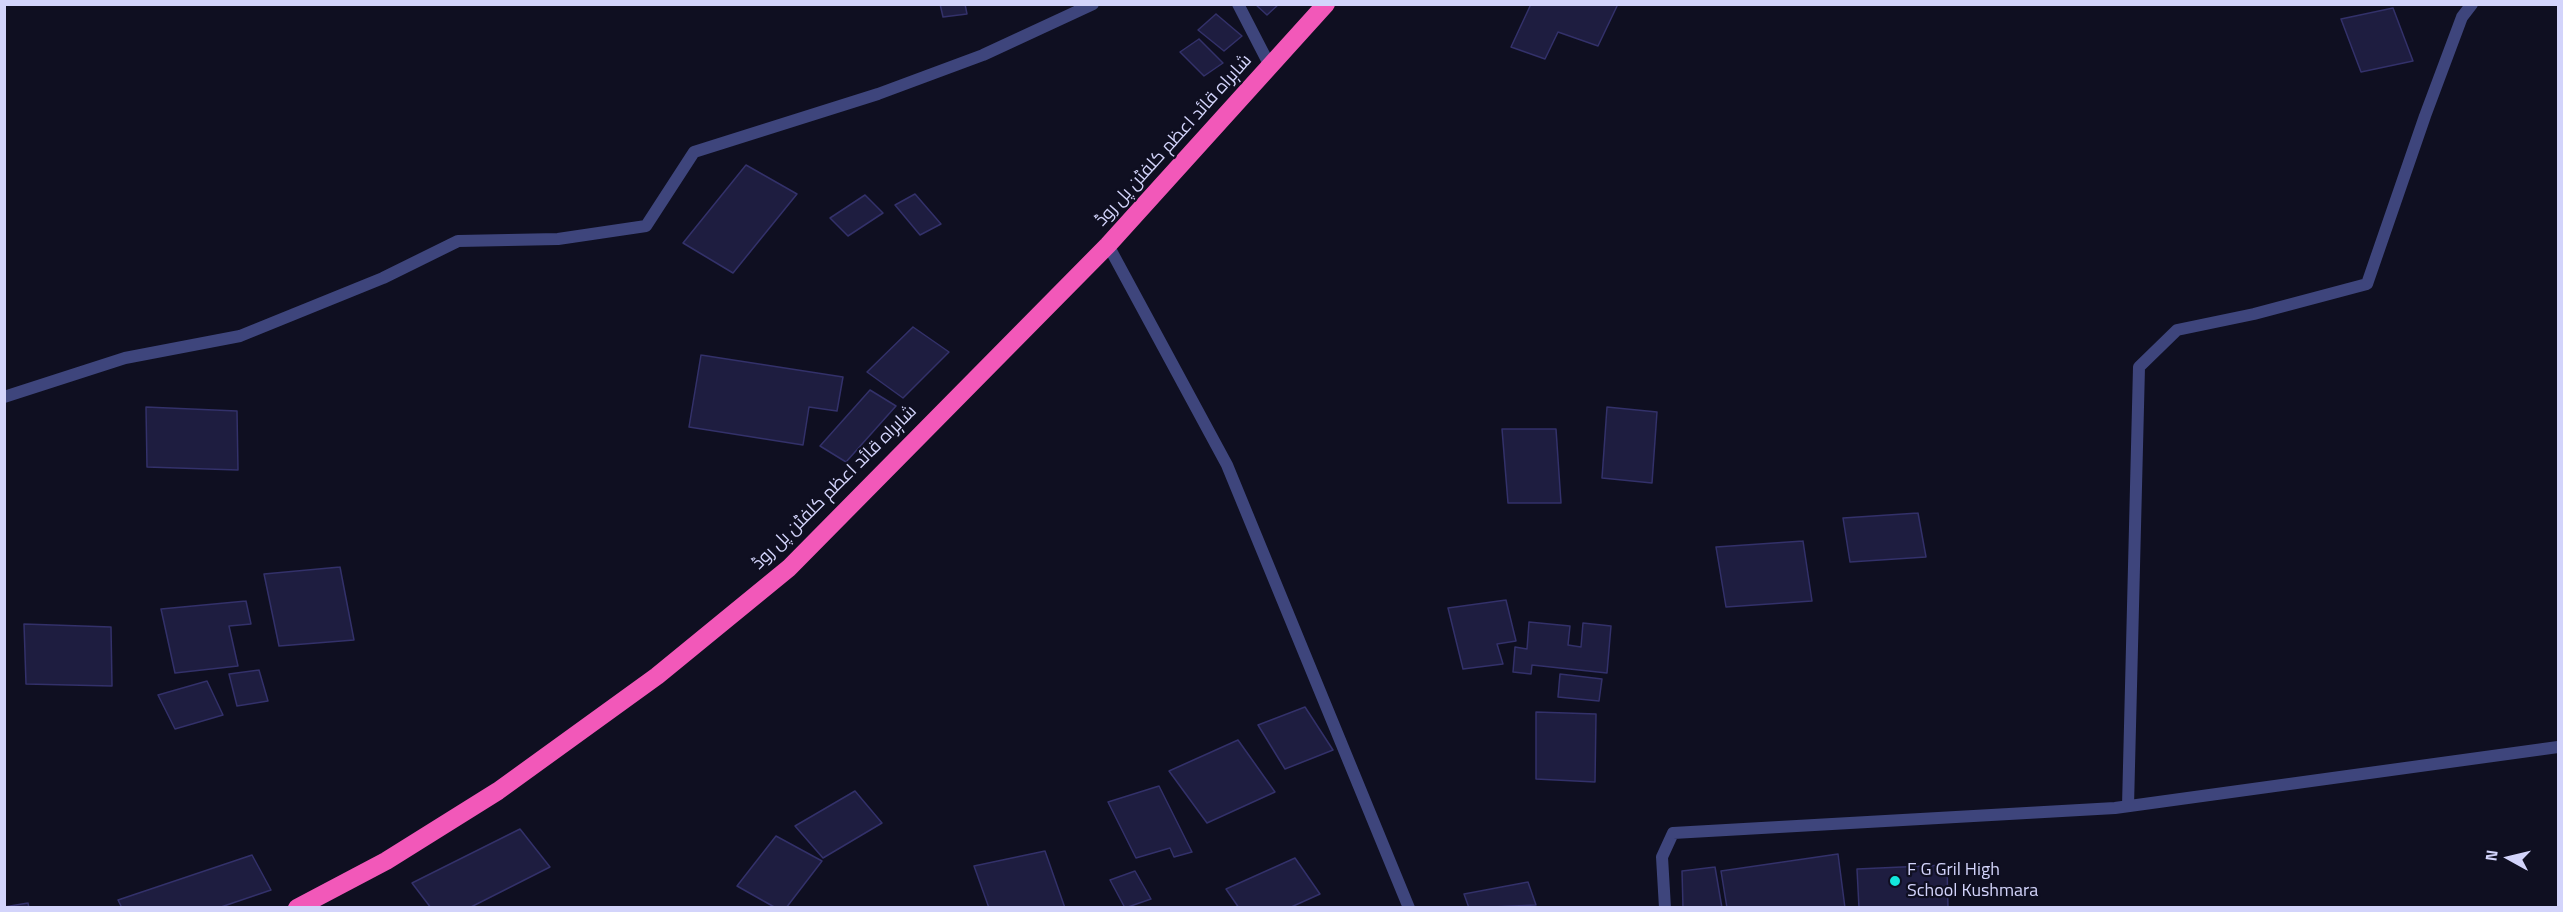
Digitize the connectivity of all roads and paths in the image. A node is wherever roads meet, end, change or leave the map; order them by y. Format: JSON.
{"nodes":[{"id":1,"x":1093,"y":4,"type":"edge"},
{"id":2,"x":1238,"y":4,"type":"edge"},
{"id":3,"x":1326,"y":4,"type":"edge"},
{"id":4,"x":2472,"y":4,"type":"edge"},
{"id":5,"x":1270,"y":66,"type":"junction"},
{"id":6,"x":1108,"y":245,"type":"junction"},
{"id":7,"x":4,"y":397,"type":"edge"},
{"id":8,"x":2559,"y":747,"type":"edge"},
{"id":9,"x":2128,"y":806,"type":"junction"},
{"id":10,"x":297,"y":908,"type":"edge"},
{"id":11,"x":1409,"y":908,"type":"edge"},
{"id":12,"x":1665,"y":908,"type":"edge"}],
"edges":[{"from":1,"to":7,"type":"street"},
{"from":2,"to":5,"type":"street"},
{"from":3,"to":5,"type":"highway","name":"شاہراہ قائد اعظم کلفٹن پل روڈ"},
{"from":4,"to":9,"type":"street"},
{"from":5,"to":6,"type":"highway","name":"شاہراہ قائد اعظم کلفٹن پل روڈ"},
{"from":6,"to":10,"type":"highway","name":"شاہراہ قائد اعظم کلفٹن پل روڈ"},
{"from":6,"to":11,"type":"street"},
{"from":8,"to":9,"type":"street"},
{"from":9,"to":12,"type":"street"}]}
